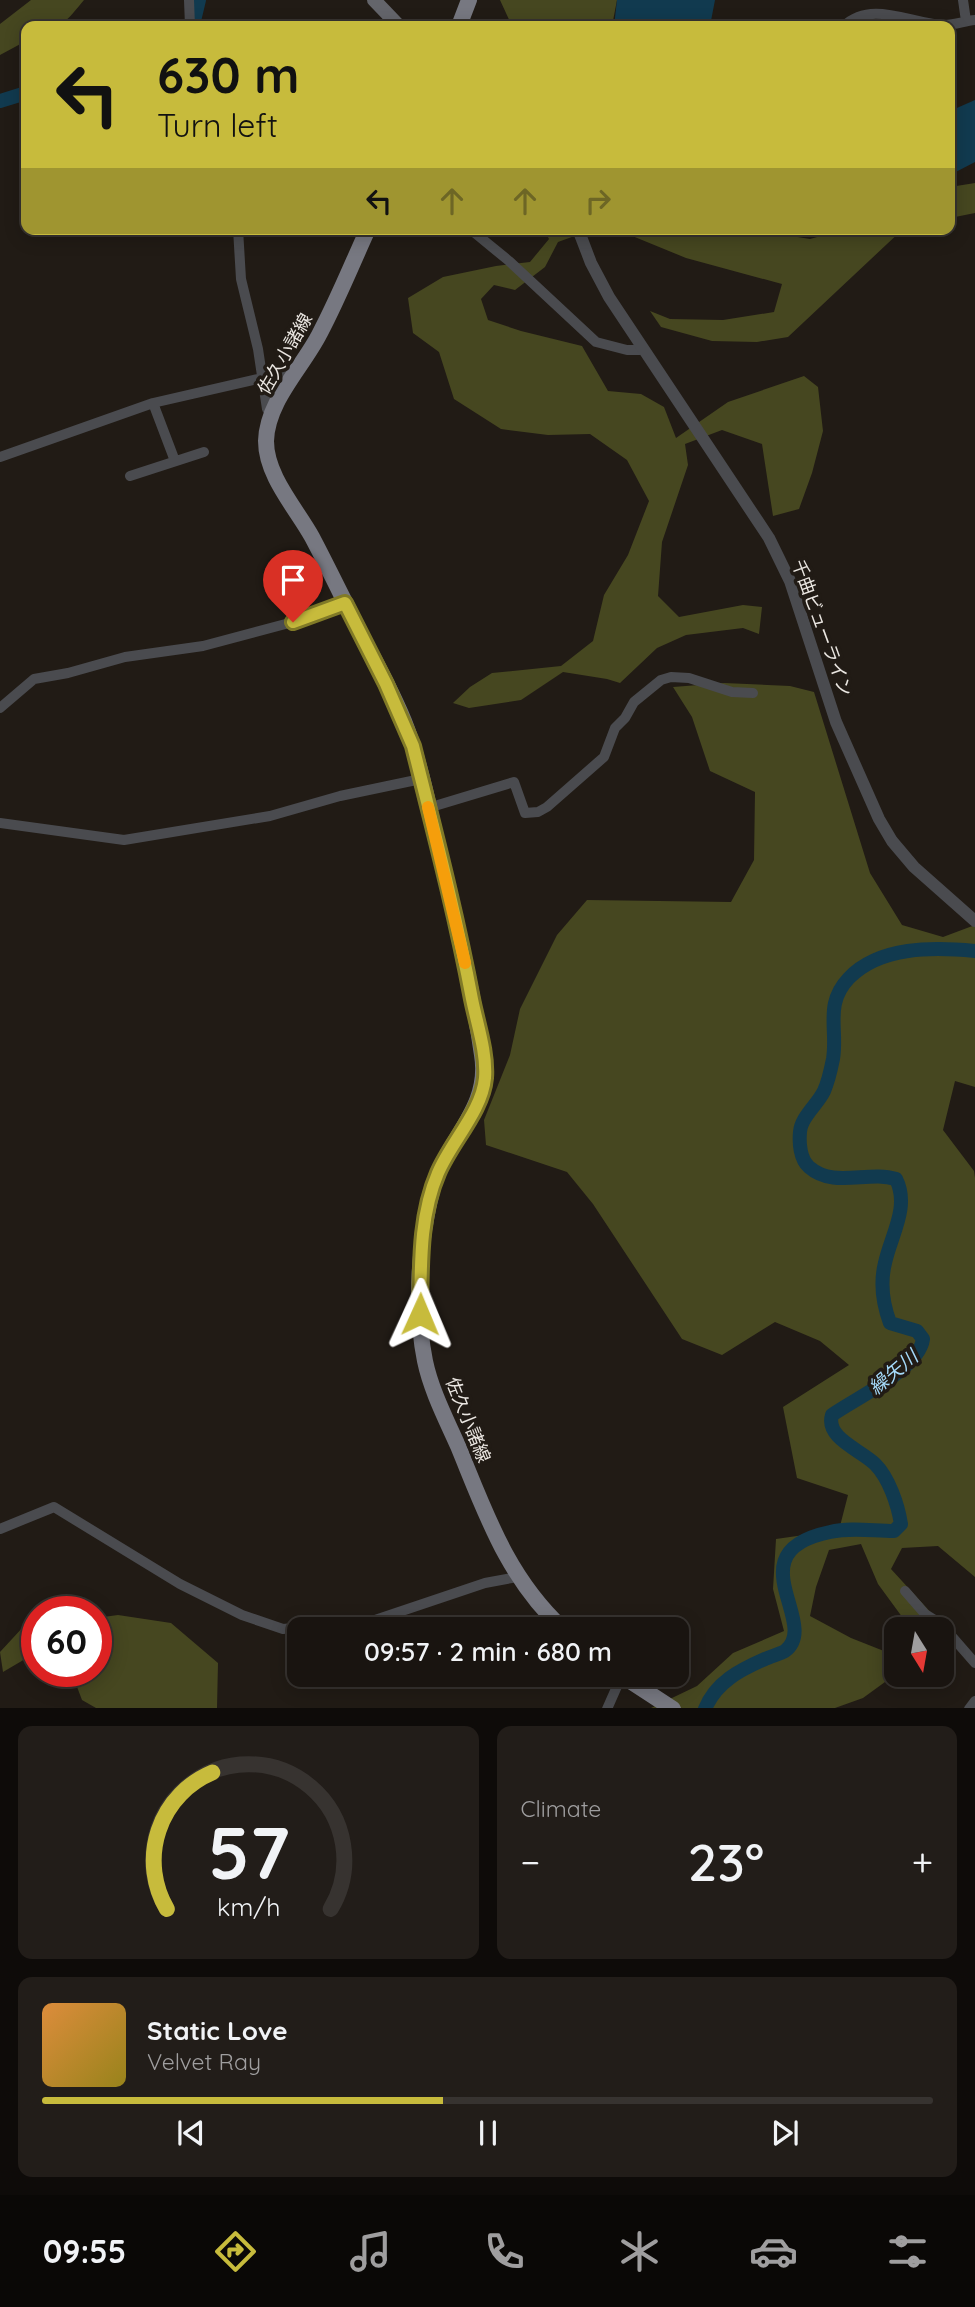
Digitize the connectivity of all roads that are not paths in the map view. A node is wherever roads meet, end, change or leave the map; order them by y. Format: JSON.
{"nodes":[{"id":1,"x":188,"y":0,"type":"edge"},
{"id":2,"x":374,"y":0,"type":"edge"},
{"id":3,"x":469,"y":0,"type":"edge"},
{"id":4,"x":963,"y":0,"type":"edge"},
{"id":5,"x":971,"y":20,"type":"edge"},
{"id":6,"x":190,"y":21,"type":"edge"},
{"id":7,"x":394,"y":21,"type":"edge"},
{"id":8,"x":461,"y":21,"type":"edge"},
{"id":9,"x":849,"y":21,"type":"edge"},
{"id":10,"x":921,"y":21,"type":"edge"},
{"id":11,"x":238,"y":235,"type":"edge"},
{"id":12,"x":365,"y":235,"type":"edge"},
{"id":13,"x":477,"y":235,"type":"edge"},
{"id":14,"x":580,"y":235,"type":"edge"},
{"id":15,"x":643,"y":349,"type":"junction"},
{"id":16,"x":297,"y":370,"type":"junction"},
{"id":17,"x":261,"y":377,"type":"junction"},
{"id":18,"x":153,"y":403,"type":"junction"},
{"id":19,"x":273,"y":412,"type":"junction"},
{"id":20,"x":204,"y":452,"type":"dead end"},
{"id":21,"x":0,"y":457,"type":"edge"},
{"id":22,"x":175,"y":461,"type":"junction"},
{"id":23,"x":130,"y":476,"type":"dead end"},
{"id":24,"x":345,"y":603,"type":"junction"},
{"id":25,"x":753,"y":693,"type":"dead end"},
{"id":26,"x":0,"y":708,"type":"edge"},
{"id":27,"x":421,"y":779,"type":"junction"},
{"id":28,"x":428,"y":807,"type":"junction"},
{"id":29,"x":0,"y":823,"type":"edge"},
{"id":30,"x":975,"y":921,"type":"edge"},
{"id":31,"x":0,"y":1530,"type":"edge"},
{"id":32,"x":517,"y":1577,"type":"junction"},
{"id":33,"x":905,"y":1591,"type":"dead end"},
{"id":34,"x":552,"y":1617,"type":"edge"},
{"id":35,"x":975,"y":1663,"type":"edge"},
{"id":36,"x":616,"y":1687,"type":"edge"},
{"id":37,"x":641,"y":1687,"type":"edge"},
{"id":38,"x":607,"y":1708,"type":"edge"},
{"id":39,"x":672,"y":1708,"type":"edge"}],
"edges":[{"from":1,"to":6,"type":"street"},
{"from":2,"to":7,"type":"main road"},
{"from":3,"to":8,"type":"main road"},
{"from":4,"to":5,"type":"street"},
{"from":9,"to":10,"type":"street"},
{"from":11,"to":17,"type":"street"},
{"from":12,"to":16,"type":"main road","name":"佐久小諸線"},
{"from":13,"to":15,"type":"street"},
{"from":14,"to":15,"type":"street","name":"千曲ビューライン"},
{"from":15,"to":30,"type":"street","name":"千曲ビューライン"},
{"from":16,"to":17,"type":"street"},
{"from":16,"to":19,"type":"main road","name":"佐久小諸線"},
{"from":17,"to":18,"type":"street"},
{"from":17,"to":19,"type":"street"},
{"from":18,"to":21,"type":"street"},
{"from":18,"to":22,"type":"street"},
{"from":19,"to":24,"type":"main road","name":"佐久小諸線"},
{"from":20,"to":22,"type":"street"},
{"from":22,"to":23,"type":"street"},
{"from":24,"to":26,"type":"street"},
{"from":24,"to":27,"type":"main road","name":"佐久小諸線"},
{"from":25,"to":28,"type":"street"},
{"from":27,"to":28,"type":"main road","name":"佐久小諸線"},
{"from":27,"to":29,"type":"street"},
{"from":28,"to":32,"type":"main road","name":"佐久小諸線"},
{"from":31,"to":32,"type":"street"},
{"from":32,"to":34,"type":"main road","name":"佐久小諸線"},
{"from":33,"to":35,"type":"street"},
{"from":36,"to":38,"type":"street"},
{"from":37,"to":39,"type":"main road"}]}
